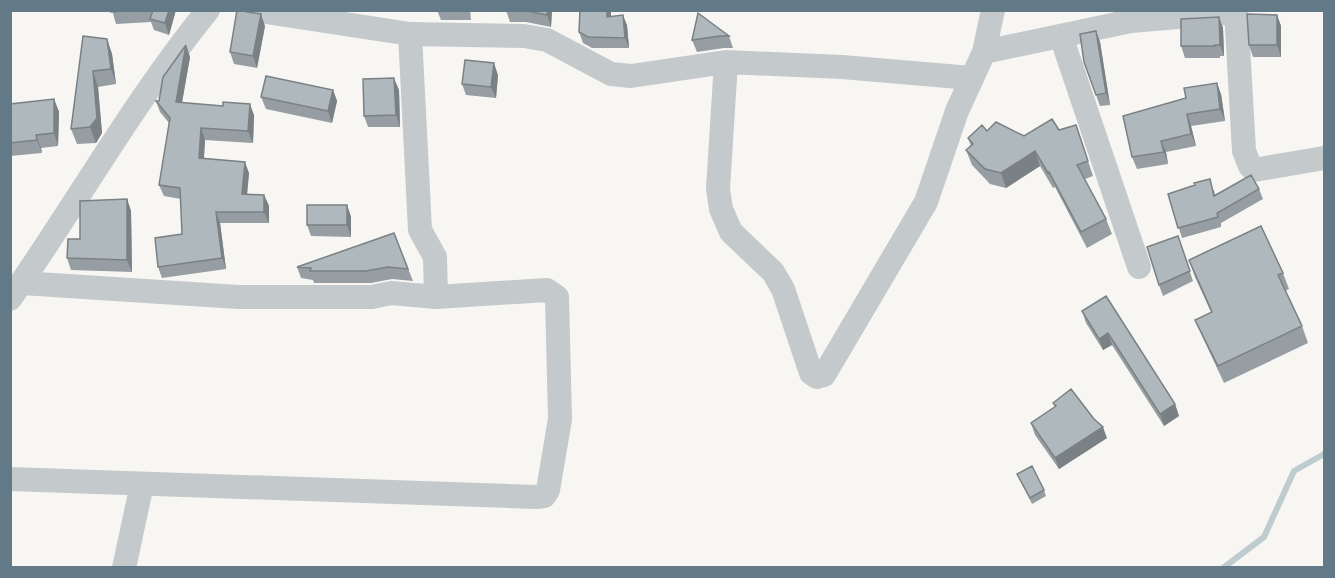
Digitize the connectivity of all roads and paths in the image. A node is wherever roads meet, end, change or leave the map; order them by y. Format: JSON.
{"nodes":[{"id":1,"x":208,"y":10,"type":"edge"},
{"id":2,"x":254,"y":10,"type":"edge"},
{"id":3,"x":993,"y":10,"type":"edge"},
{"id":4,"x":1236,"y":11,"type":"edge"},
{"id":5,"x":410,"y":34,"type":"junction"},
{"id":6,"x":1061,"y":36,"type":"junction"},
{"id":7,"x":984,"y":52,"type":"junction"},
{"id":8,"x":726,"y":62,"type":"junction"},
{"id":9,"x":971,"y":78,"type":"junction"},
{"id":10,"x":1324,"y":158,"type":"edge"},
{"id":11,"x":1139,"y":267,"type":"dead end"},
{"id":12,"x":16,"y":291,"type":"edge"},
{"id":13,"x":436,"y":297,"type":"junction"},
{"id":14,"x":10,"y":478,"type":"edge"},
{"id":15,"x":142,"y":484,"type":"junction"},
{"id":16,"x":124,"y":567,"type":"edge"}],
"edges":[{"from":1,"to":12,"type":"street"},
{"from":2,"to":5,"type":"street"},
{"from":3,"to":7,"type":"street"},
{"from":4,"to":6,"type":"street"},
{"from":4,"to":10,"type":"street"},
{"from":5,"to":8,"type":"street"},
{"from":5,"to":13,"type":"street"},
{"from":6,"to":7,"type":"street"},
{"from":6,"to":11,"type":"street"},
{"from":7,"to":9,"type":"street"},
{"from":8,"to":9,"type":"street"},
{"from":8,"to":9,"type":"street"},
{"from":12,"to":13,"type":"street"},
{"from":13,"to":15,"type":"street"},
{"from":14,"to":15,"type":"street"},
{"from":15,"to":16,"type":"street"}]}
